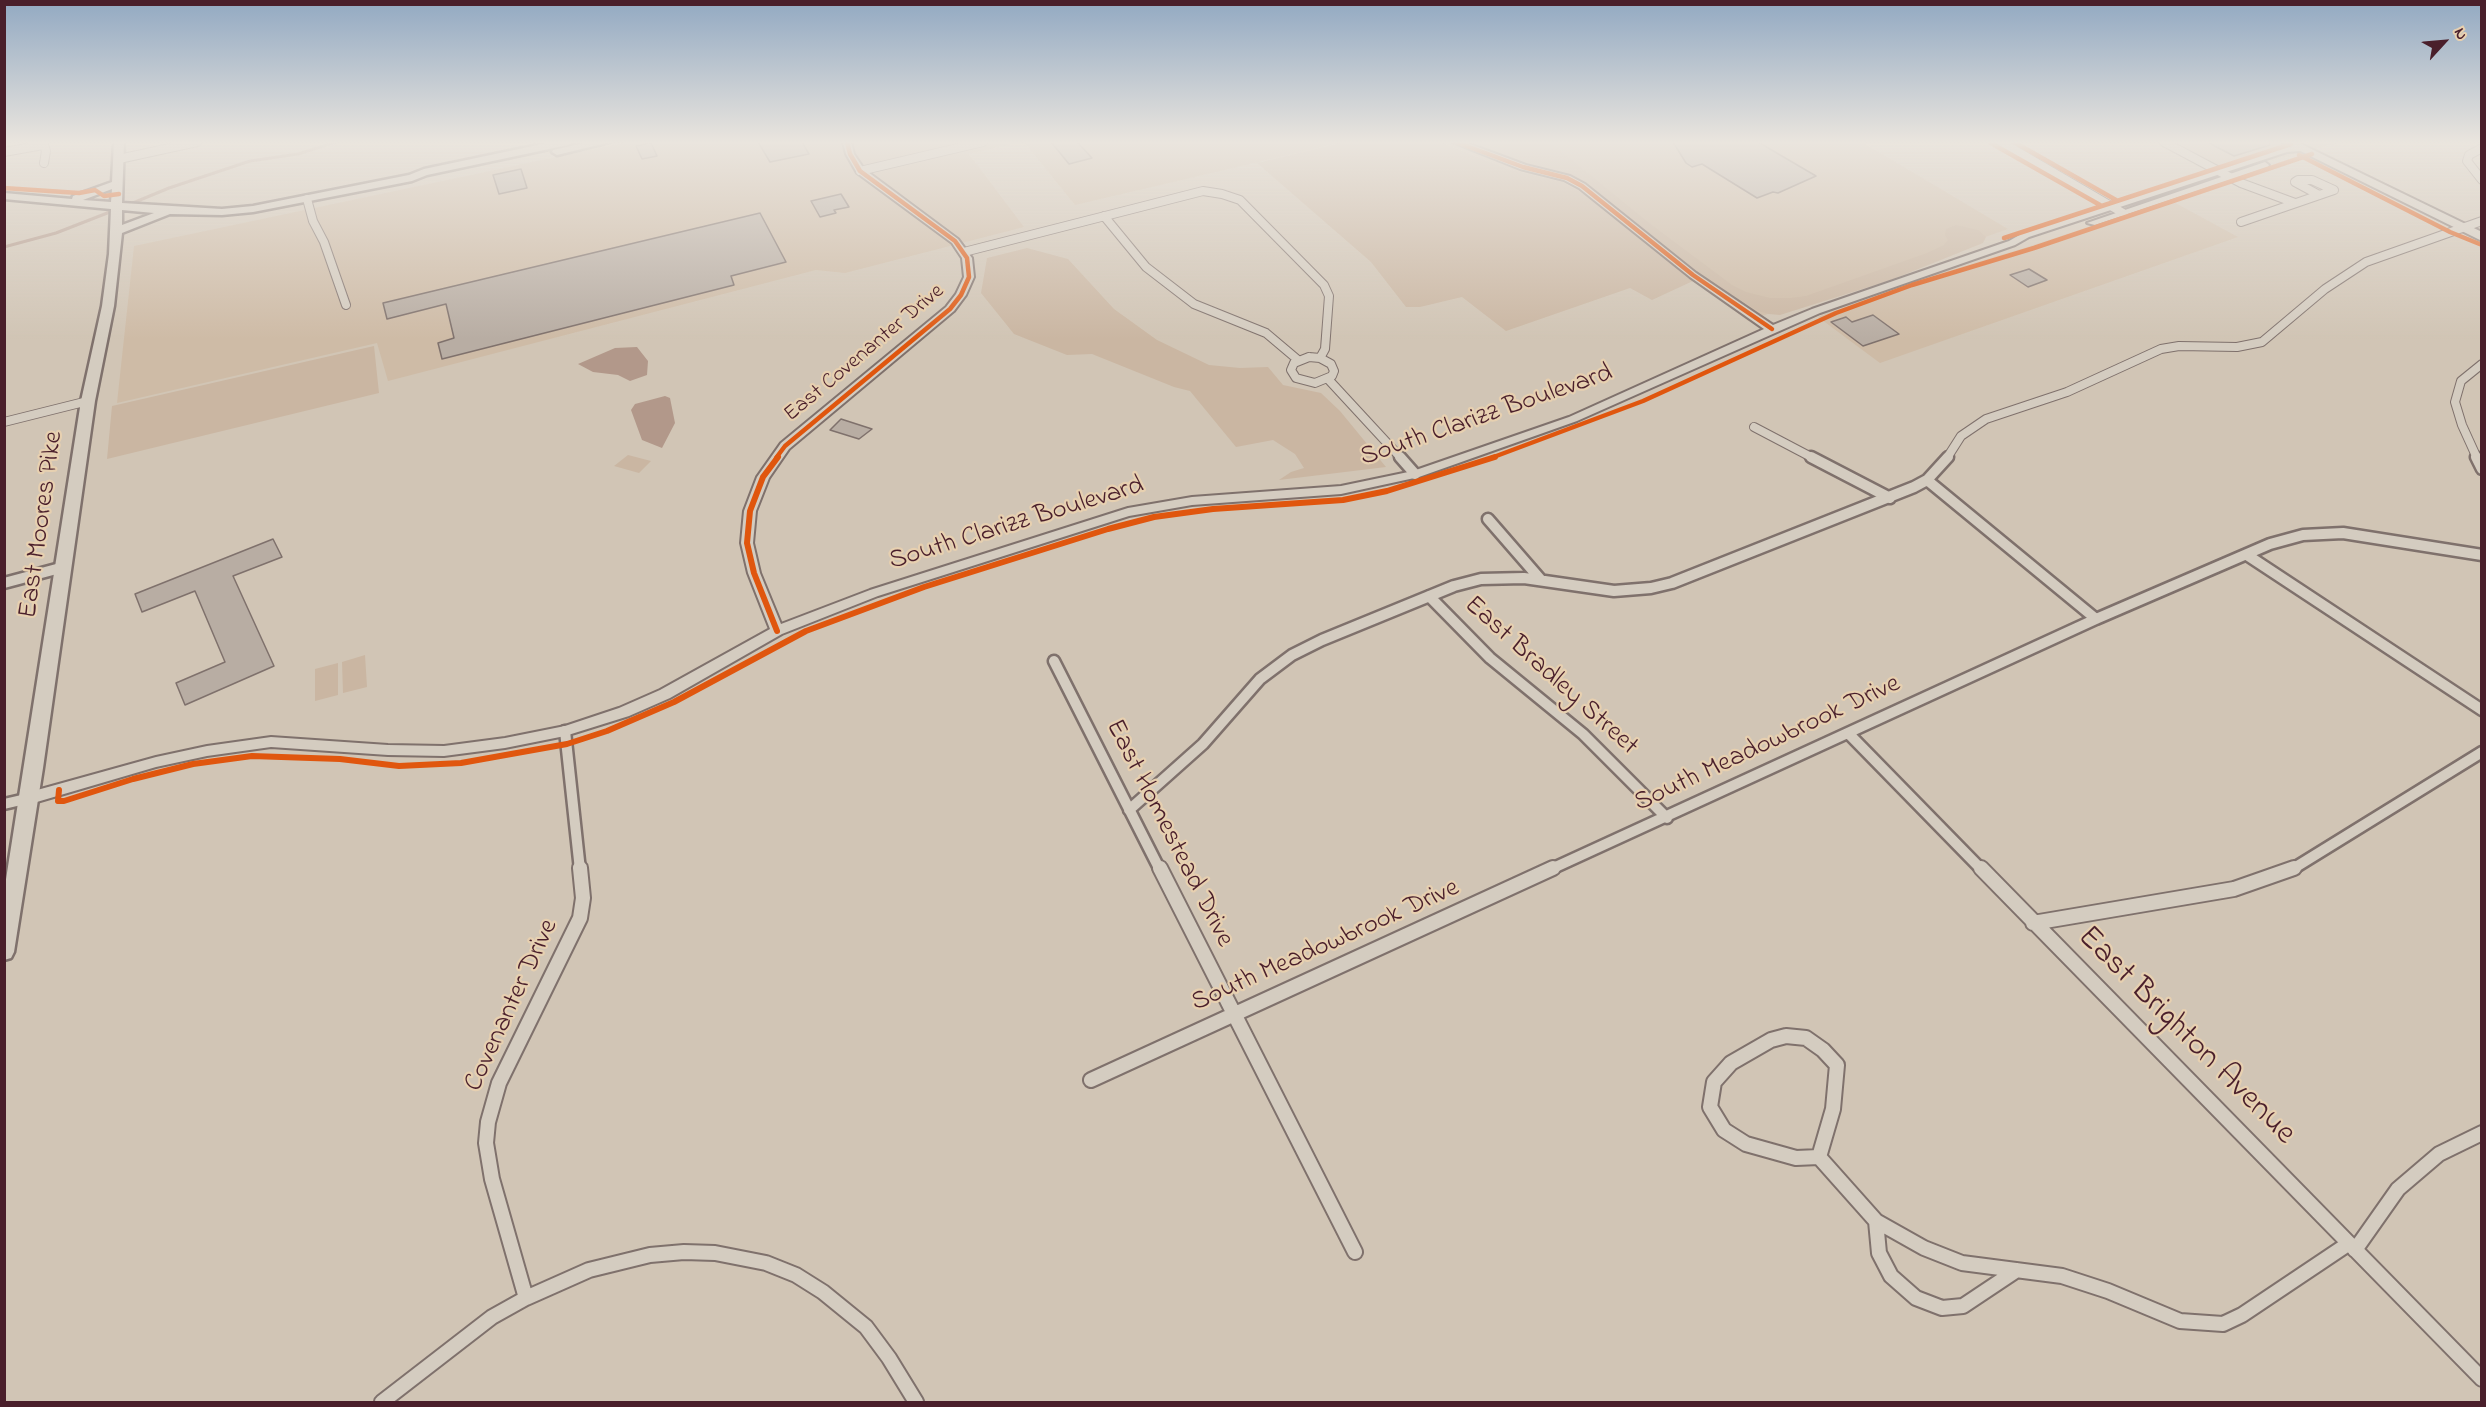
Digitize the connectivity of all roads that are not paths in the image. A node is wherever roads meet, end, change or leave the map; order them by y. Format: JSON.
{"nodes":[{"id":1,"x":97,"y":208,"type":"edge"},
{"id":2,"x":116,"y":208,"type":"edge"},
{"id":3,"x":137,"y":208,"type":"edge"},
{"id":4,"x":145,"y":208,"type":"edge"},
{"id":5,"x":250,"y":208,"type":"edge"},
{"id":6,"x":309,"y":208,"type":"edge"},
{"id":7,"x":910,"y":208,"type":"edge"},
{"id":8,"x":1137,"y":208,"type":"edge"},
{"id":9,"x":1248,"y":208,"type":"edge"},
{"id":10,"x":1609,"y":208,"type":"edge"},
{"id":11,"x":2108,"y":208,"type":"edge"},
{"id":12,"x":2115,"y":208,"type":"edge"},
{"id":13,"x":2139,"y":208,"type":"edge"},
{"id":14,"x":2282,"y":208,"type":"edge"},
{"id":15,"x":2423,"y":208,"type":"edge"},
{"id":16,"x":169,"y":211,"type":"junction"},
{"id":17,"x":116,"y":212,"type":"junction"},
{"id":18,"x":2123,"y":213,"type":"junction"},
{"id":19,"x":1104,"y":216,"type":"junction"},
{"id":20,"x":2481,"y":221,"type":"edge"},
{"id":21,"x":2241,"y":222,"type":"dead end"},
{"id":22,"x":2463,"y":227,"type":"junction"},
{"id":23,"x":2481,"y":237,"type":"edge"},
{"id":24,"x":2012,"y":243,"type":"junction"},
{"id":25,"x":964,"y":252,"type":"junction"},
{"id":26,"x":346,"y":305,"type":"dead end"},
{"id":27,"x":1772,"y":329,"type":"junction"},
{"id":28,"x":1320,"y":358,"type":"junction"},
{"id":29,"x":1298,"y":360,"type":"junction"},
{"id":30,"x":2481,"y":364,"type":"edge"},
{"id":31,"x":1328,"y":379,"type":"junction"},
{"id":32,"x":88,"y":401,"type":"junction"},
{"id":33,"x":4,"y":422,"type":"edge"},
{"id":34,"x":1754,"y":427,"type":"dead end"},
{"id":35,"x":2481,"y":469,"type":"edge"},
{"id":36,"x":1415,"y":474,"type":"junction"},
{"id":37,"x":1927,"y":480,"type":"junction"},
{"id":38,"x":1890,"y":498,"type":"junction"},
{"id":39,"x":1488,"y":519,"type":"dead end"},
{"id":40,"x":2247,"y":555,"type":"junction"},
{"id":41,"x":2481,"y":555,"type":"edge"},
{"id":42,"x":64,"y":567,"type":"junction"},
{"id":43,"x":1541,"y":580,"type":"junction"},
{"id":44,"x":4,"y":583,"type":"edge"},
{"id":45,"x":1429,"y":596,"type":"junction"},
{"id":46,"x":2096,"y":620,"type":"junction"},
{"id":47,"x":777,"y":632,"type":"junction"},
{"id":48,"x":1054,"y":661,"type":"dead end"},
{"id":49,"x":2481,"y":711,"type":"edge"},
{"id":50,"x":565,"y":731,"type":"junction"},
{"id":51,"x":1849,"y":734,"type":"junction"},
{"id":52,"x":2481,"y":752,"type":"edge"},
{"id":53,"x":30,"y":798,"type":"junction"},
{"id":54,"x":4,"y":804,"type":"edge"},
{"id":55,"x":1129,"y":810,"type":"junction"},
{"id":56,"x":1667,"y":818,"type":"junction"},
{"id":57,"x":2033,"y":923,"type":"junction"},
{"id":58,"x":4,"y":952,"type":"edge"},
{"id":59,"x":1234,"y":1016,"type":"junction"},
{"id":60,"x":1092,"y":1080,"type":"dead end"},
{"id":61,"x":2481,"y":1133,"type":"edge"},
{"id":62,"x":1819,"y":1157,"type":"junction"},
{"id":63,"x":1876,"y":1221,"type":"junction"},
{"id":64,"x":2351,"y":1247,"type":"junction"},
{"id":65,"x":1354,"y":1252,"type":"dead end"},
{"id":66,"x":2017,"y":1270,"type":"junction"},
{"id":67,"x":526,"y":1298,"type":"junction"},
{"id":68,"x":2481,"y":1379,"type":"edge"},
{"id":69,"x":382,"y":1402,"type":"edge"},
{"id":70,"x":916,"y":1402,"type":"edge"}],
"edges":[{"from":1,"to":17,"type":"main road"},
{"from":2,"to":17,"type":"main road","name":"East Moores Pike"},
{"from":3,"to":17,"type":"main road"},
{"from":4,"to":16,"type":"main road"},
{"from":5,"to":16,"type":"main road"},
{"from":6,"to":26,"type":"street"},
{"from":7,"to":25,"type":"street"},
{"from":8,"to":19,"type":"street"},
{"from":9,"to":28,"type":"street"},
{"from":10,"to":27,"type":"street"},
{"from":11,"to":24,"type":"street","name":"South Clarizz Boulevard"},
{"from":12,"to":18,"type":"street"},
{"from":13,"to":18,"type":"street","name":"South Clarizz Boulevard"},
{"from":14,"to":21,"type":"street"},
{"from":15,"to":22,"type":"highway"},
{"from":16,"to":17,"type":"main road"},
{"from":17,"to":32,"type":"main road","name":"East Moores Pike"},
{"from":18,"to":24,"type":"street","name":"South Clarizz Boulevard"},
{"from":19,"to":25,"type":"street"},
{"from":19,"to":29,"type":"street"},
{"from":20,"to":22,"type":"street"},
{"from":22,"to":23,"type":"highway"},
{"from":22,"to":37,"type":"street"},
{"from":24,"to":27,"type":"street","name":"South Clarizz Boulevard"},
{"from":25,"to":47,"type":"street","name":"East Covenanter Drive"},
{"from":27,"to":36,"type":"street","name":"South Clarizz Boulevard"},
{"from":28,"to":29,"type":"street"},
{"from":28,"to":31,"type":"street"},
{"from":29,"to":31,"type":"street"},
{"from":30,"to":35,"type":"street"},
{"from":31,"to":36,"type":"street"},
{"from":32,"to":33,"type":"street"},
{"from":32,"to":42,"type":"main road","name":"East Moores Pike"},
{"from":34,"to":38,"type":"street"},
{"from":36,"to":47,"type":"street","name":"South Clarizz Boulevard"},
{"from":37,"to":38,"type":"street"},
{"from":37,"to":46,"type":"street"},
{"from":38,"to":43,"type":"street"},
{"from":39,"to":43,"type":"street"},
{"from":40,"to":41,"type":"street","name":"South Meadowbrook Drive"},
{"from":40,"to":46,"type":"street","name":"South Meadowbrook Drive"},
{"from":40,"to":49,"type":"street"},
{"from":42,"to":44,"type":"street"},
{"from":42,"to":53,"type":"main road","name":"East Moores Pike"},
{"from":43,"to":45,"type":"street"},
{"from":45,"to":55,"type":"street"},
{"from":45,"to":56,"type":"street","name":"East Bradley Street"},
{"from":46,"to":51,"type":"street","name":"South Meadowbrook Drive"},
{"from":47,"to":50,"type":"street","name":"South Clarizz Boulevard"},
{"from":48,"to":55,"type":"street","name":"East Homestead Drive"},
{"from":50,"to":53,"type":"street","name":"South Clarizz Boulevard"},
{"from":50,"to":67,"type":"street","name":"Covenanter Drive"},
{"from":51,"to":56,"type":"street","name":"South Meadowbrook Drive"},
{"from":51,"to":57,"type":"street","name":"East Brighton Avenue"},
{"from":52,"to":57,"type":"street"},
{"from":53,"to":54,"type":"street"},
{"from":53,"to":58,"type":"main road","name":"East Moores Pike"},
{"from":55,"to":59,"type":"street","name":"East Homestead Drive"},
{"from":56,"to":59,"type":"street","name":"South Meadowbrook Drive"},
{"from":57,"to":64,"type":"street","name":"East Brighton Avenue"},
{"from":59,"to":60,"type":"street","name":"South Meadowbrook Drive"},
{"from":59,"to":65,"type":"street","name":"East Homestead Drive"},
{"from":61,"to":64,"type":"street"},
{"from":62,"to":62,"type":"street"},
{"from":62,"to":63,"type":"street"},
{"from":63,"to":66,"type":"street"},
{"from":63,"to":66,"type":"street"},
{"from":64,"to":66,"type":"street"},
{"from":64,"to":68,"type":"street","name":"East Brighton Avenue"},
{"from":67,"to":69,"type":"street"},
{"from":67,"to":70,"type":"street"}]}
